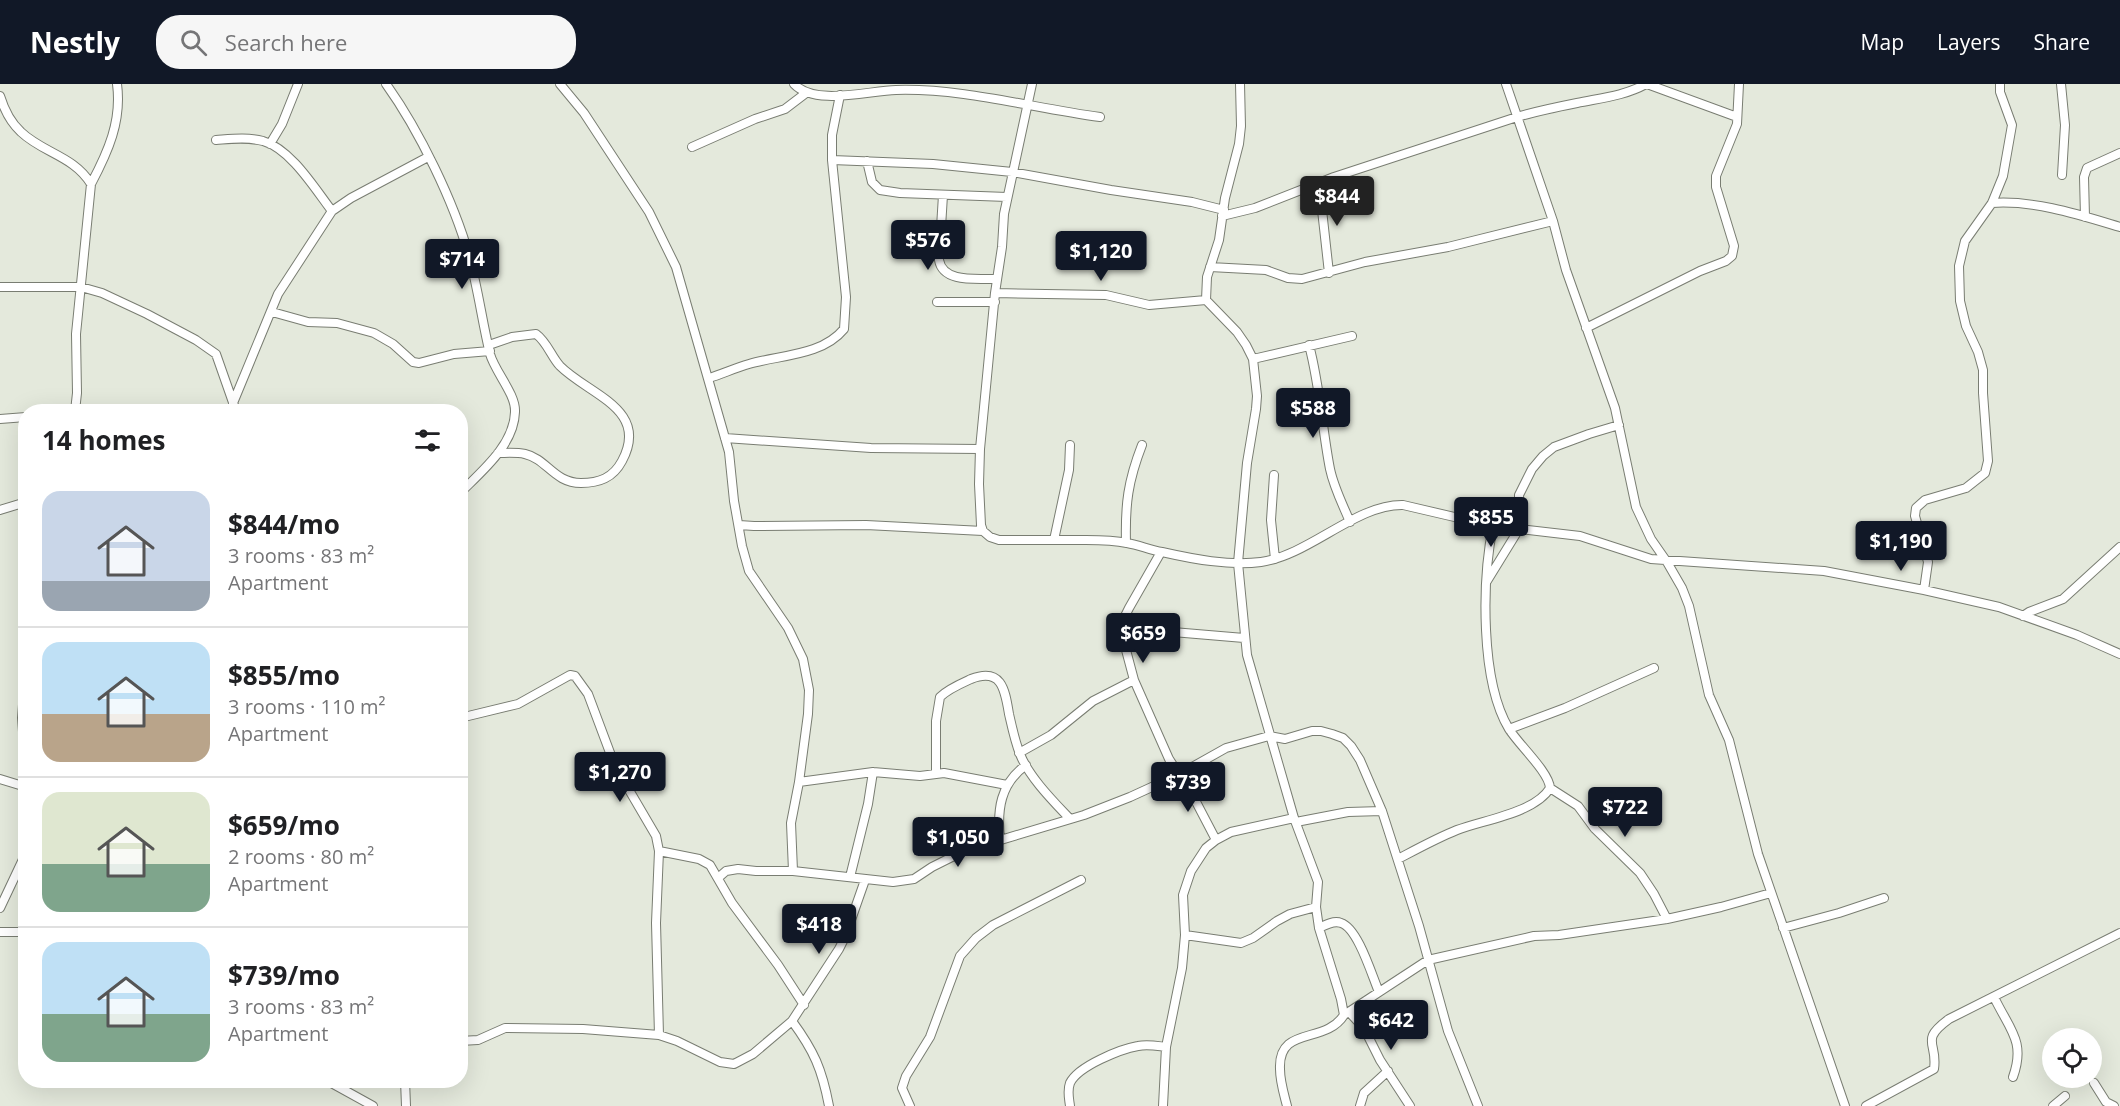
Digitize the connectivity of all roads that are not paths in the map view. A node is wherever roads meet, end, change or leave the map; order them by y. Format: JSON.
{"nodes":[{"id":1,"x":117,"y":84,"type":"edge"},
{"id":2,"x":298,"y":84,"type":"edge"},
{"id":3,"x":386,"y":84,"type":"edge"},
{"id":4,"x":560,"y":84,"type":"edge"},
{"id":5,"x":794,"y":84,"type":"edge"},
{"id":6,"x":1032,"y":84,"type":"edge"},
{"id":7,"x":1240,"y":84,"type":"edge"},
{"id":8,"x":1506,"y":84,"type":"edge"},
{"id":9,"x":1647,"y":84,"type":"edge"},
{"id":10,"x":1739,"y":84,"type":"edge"},
{"id":11,"x":2000,"y":84,"type":"edge"},
{"id":12,"x":2061,"y":84,"type":"edge"},
{"id":13,"x":915,"y":87,"type":"edge"},
{"id":14,"x":806,"y":93,"type":"junction"},
{"id":15,"x":840,"y":94,"type":"junction"},
{"id":16,"x":0,"y":96,"type":"edge"},
{"id":17,"x":1028,"y":106,"type":"junction"},
{"id":18,"x":1100,"y":117,"type":"dead end"},
{"id":19,"x":1517,"y":117,"type":"junction"},
{"id":20,"x":1737,"y":117,"type":"junction"},
{"id":21,"x":216,"y":140,"type":"dead end"},
{"id":22,"x":270,"y":144,"type":"junction"},
{"id":23,"x":692,"y":147,"type":"dead end"},
{"id":24,"x":2120,"y":153,"type":"edge"},
{"id":25,"x":428,"y":157,"type":"junction"},
{"id":26,"x":832,"y":160,"type":"junction"},
{"id":27,"x":867,"y":161,"type":"junction"},
{"id":28,"x":1012,"y":172,"type":"junction"},
{"id":29,"x":2062,"y":175,"type":"dead end"},
{"id":30,"x":1319,"y":183,"type":"junction"},
{"id":31,"x":91,"y":184,"type":"junction"},
{"id":32,"x":943,"y":195,"type":"junction"},
{"id":33,"x":1007,"y":197,"type":"junction"},
{"id":34,"x":1992,"y":203,"type":"junction"},
{"id":35,"x":332,"y":211,"type":"junction"},
{"id":36,"x":1223,"y":213,"type":"junction"},
{"id":37,"x":2085,"y":217,"type":"junction"},
{"id":38,"x":1553,"y":221,"type":"junction"},
{"id":39,"x":2120,"y":227,"type":"edge"},
{"id":40,"x":1210,"y":267,"type":"junction"},
{"id":41,"x":1329,"y":273,"type":"junction"},
{"id":42,"x":997,"y":279,"type":"junction"},
{"id":43,"x":0,"y":287,"type":"edge"},
{"id":44,"x":81,"y":287,"type":"junction"},
{"id":45,"x":995,"y":298,"type":"junction"},
{"id":46,"x":1206,"y":300,"type":"junction"},
{"id":47,"x":937,"y":302,"type":"dead end"},
{"id":48,"x":272,"y":312,"type":"junction"},
{"id":49,"x":1586,"y":327,"type":"junction"},
{"id":50,"x":1352,"y":336,"type":"dead end"},
{"id":51,"x":1309,"y":345,"type":"junction"},
{"id":52,"x":489,"y":348,"type":"junction"},
{"id":53,"x":1253,"y":359,"type":"junction"},
{"id":54,"x":709,"y":378,"type":"junction"},
{"id":55,"x":76,"y":404,"type":"edge"},
{"id":56,"x":233,"y":404,"type":"edge"},
{"id":57,"x":235,"y":404,"type":"edge"},
{"id":58,"x":18,"y":418,"type":"edge"},
{"id":59,"x":0,"y":419,"type":"edge"},
{"id":60,"x":1619,"y":425,"type":"junction"},
{"id":61,"x":725,"y":438,"type":"junction"},
{"id":62,"x":1070,"y":445,"type":"dead end"},
{"id":63,"x":1142,"y":445,"type":"dead end"},
{"id":64,"x":980,"y":449,"type":"junction"},
{"id":65,"x":498,"y":453,"type":"junction"},
{"id":66,"x":1274,"y":475,"type":"dead end"},
{"id":67,"x":468,"y":485,"type":"edge"},
{"id":68,"x":18,"y":504,"type":"edge"},
{"id":69,"x":0,"y":510,"type":"edge"},
{"id":70,"x":1350,"y":522,"type":"junction"},
{"id":71,"x":739,"y":525,"type":"junction"},
{"id":72,"x":1494,"y":526,"type":"junction"},
{"id":73,"x":1519,"y":529,"type":"junction"},
{"id":74,"x":983,"y":531,"type":"junction"},
{"id":75,"x":1054,"y":540,"type":"junction"},
{"id":76,"x":1126,"y":543,"type":"junction"},
{"id":77,"x":2120,"y":547,"type":"edge"},
{"id":78,"x":1161,"y":552,"type":"junction"},
{"id":79,"x":1275,"y":560,"type":"junction"},
{"id":80,"x":1667,"y":562,"type":"junction"},
{"id":81,"x":1238,"y":563,"type":"junction"},
{"id":82,"x":1486,"y":582,"type":"junction"},
{"id":83,"x":1924,"y":590,"type":"junction"},
{"id":84,"x":2023,"y":616,"type":"junction"},
{"id":85,"x":1123,"y":631,"type":"junction"},
{"id":86,"x":1244,"y":638,"type":"junction"},
{"id":87,"x":2120,"y":654,"type":"edge"},
{"id":88,"x":1654,"y":668,"type":"dead end"},
{"id":89,"x":1134,"y":681,"type":"junction"},
{"id":90,"x":468,"y":716,"type":"edge"},
{"id":91,"x":1509,"y":729,"type":"junction"},
{"id":92,"x":1269,"y":736,"type":"junction"},
{"id":93,"x":1019,"y":753,"type":"junction"},
{"id":94,"x":1026,"y":765,"type":"junction"},
{"id":95,"x":873,"y":772,"type":"junction"},
{"id":96,"x":936,"y":774,"type":"junction"},
{"id":97,"x":1178,"y":775,"type":"junction"},
{"id":98,"x":0,"y":779,"type":"edge"},
{"id":99,"x":799,"y":782,"type":"junction"},
{"id":100,"x":18,"y":785,"type":"edge"},
{"id":101,"x":1007,"y":785,"type":"junction"},
{"id":102,"x":1550,"y":788,"type":"junction"},
{"id":103,"x":1382,"y":811,"type":"junction"},
{"id":104,"x":1070,"y":819,"type":"junction"},
{"id":105,"x":1295,"y":820,"type":"junction"},
{"id":106,"x":1000,"y":839,"type":"junction"},
{"id":107,"x":1216,"y":840,"type":"junction"},
{"id":108,"x":660,"y":851,"type":"junction"},
{"id":109,"x":1398,"y":859,"type":"junction"},
{"id":110,"x":18,"y":870,"type":"edge"},
{"id":111,"x":793,"y":871,"type":"junction"},
{"id":112,"x":850,"y":877,"type":"junction"},
{"id":113,"x":718,"y":878,"type":"junction"},
{"id":114,"x":0,"y":880,"type":"edge"},
{"id":115,"x":865,"y":880,"type":"junction"},
{"id":116,"x":1081,"y":880,"type":"dead end"},
{"id":117,"x":11,"y":885,"type":"junction"},
{"id":118,"x":1771,"y":893,"type":"junction"},
{"id":119,"x":1884,"y":897,"type":"dead end"},
{"id":120,"x":1316,"y":907,"type":"junction"},
{"id":121,"x":0,"y":908,"type":"edge"},
{"id":122,"x":1667,"y":919,"type":"junction"},
{"id":123,"x":1319,"y":928,"type":"junction"},
{"id":124,"x":1783,"y":928,"type":"junction"},
{"id":125,"x":0,"y":932,"type":"edge"},
{"id":126,"x":18,"y":932,"type":"edge"},
{"id":127,"x":2120,"y":933,"type":"edge"},
{"id":128,"x":1185,"y":935,"type":"junction"},
{"id":129,"x":1428,"y":960,"type":"junction"},
{"id":130,"x":1378,"y":992,"type":"junction"},
{"id":131,"x":1994,"y":997,"type":"junction"},
{"id":132,"x":804,"y":1005,"type":"junction"},
{"id":133,"x":1346,"y":1013,"type":"junction"},
{"id":134,"x":792,"y":1021,"type":"junction"},
{"id":135,"x":659,"y":1035,"type":"junction"},
{"id":136,"x":468,"y":1041,"type":"edge"},
{"id":137,"x":1166,"y":1047,"type":"junction"},
{"id":138,"x":1388,"y":1071,"type":"junction"},
{"id":139,"x":2013,"y":1077,"type":"dead end"},
{"id":140,"x":340,"y":1088,"type":"edge"},
{"id":141,"x":405,"y":1088,"type":"edge"},
{"id":142,"x":2097,"y":1088,"type":"edge"},
{"id":143,"x":2065,"y":1096,"type":"dead end"},
{"id":144,"x":373,"y":1106,"type":"edge"},
{"id":145,"x":406,"y":1106,"type":"edge"},
{"id":146,"x":829,"y":1106,"type":"edge"},
{"id":147,"x":910,"y":1106,"type":"edge"},
{"id":148,"x":1070,"y":1106,"type":"edge"},
{"id":149,"x":1163,"y":1106,"type":"edge"},
{"id":150,"x":1287,"y":1106,"type":"edge"},
{"id":151,"x":1360,"y":1106,"type":"edge"},
{"id":152,"x":1410,"y":1106,"type":"edge"},
{"id":153,"x":1478,"y":1106,"type":"edge"},
{"id":154,"x":1845,"y":1106,"type":"edge"},
{"id":155,"x":1866,"y":1106,"type":"edge"},
{"id":156,"x":2053,"y":1106,"type":"edge"},
{"id":157,"x":2114,"y":1106,"type":"edge"}],
"edges":[{"from":1,"to":31,"type":"street"},
{"from":2,"to":22,"type":"street"},
{"from":3,"to":25,"type":"street"},
{"from":4,"to":54,"type":"street"},
{"from":5,"to":14,"type":"street"},
{"from":6,"to":17,"type":"street"},
{"from":7,"to":36,"type":"street"},
{"from":8,"to":19,"type":"street"},
{"from":9,"to":19,"type":"street"},
{"from":9,"to":20,"type":"street"},
{"from":10,"to":20,"type":"street"},
{"from":11,"to":34,"type":"street"},
{"from":12,"to":29,"type":"street"},
{"from":13,"to":15,"type":"street"},
{"from":13,"to":17,"type":"street"},
{"from":14,"to":15,"type":"street"},
{"from":14,"to":23,"type":"street"},
{"from":15,"to":26,"type":"street"},
{"from":16,"to":31,"type":"street"},
{"from":17,"to":18,"type":"street"},
{"from":17,"to":28,"type":"street"},
{"from":19,"to":30,"type":"street"},
{"from":19,"to":38,"type":"street"},
{"from":20,"to":49,"type":"street"},
{"from":21,"to":22,"type":"street"},
{"from":22,"to":35,"type":"street"},
{"from":24,"to":37,"type":"street"},
{"from":25,"to":35,"type":"street"},
{"from":25,"to":52,"type":"street"},
{"from":26,"to":27,"type":"street"},
{"from":26,"to":54,"type":"street"},
{"from":27,"to":28,"type":"street"},
{"from":27,"to":32,"type":"street"},
{"from":28,"to":33,"type":"street"},
{"from":28,"to":36,"type":"street"},
{"from":30,"to":36,"type":"street"},
{"from":30,"to":41,"type":"street"},
{"from":31,"to":44,"type":"street"},
{"from":32,"to":33,"type":"street"},
{"from":32,"to":42,"type":"street"},
{"from":33,"to":42,"type":"street"},
{"from":34,"to":37,"type":"street"},
{"from":34,"to":83,"type":"street"},
{"from":35,"to":48,"type":"street"},
{"from":36,"to":40,"type":"street"},
{"from":37,"to":39,"type":"street"},
{"from":38,"to":41,"type":"street"},
{"from":38,"to":49,"type":"street"},
{"from":40,"to":41,"type":"street"},
{"from":40,"to":46,"type":"street"},
{"from":42,"to":45,"type":"street"},
{"from":43,"to":44,"type":"street"},
{"from":44,"to":55,"type":"street"},
{"from":44,"to":56,"type":"street"},
{"from":45,"to":46,"type":"street"},
{"from":45,"to":47,"type":"street"},
{"from":45,"to":64,"type":"street"},
{"from":46,"to":53,"type":"street"},
{"from":48,"to":52,"type":"street"},
{"from":48,"to":57,"type":"street"},
{"from":49,"to":60,"type":"street"},
{"from":50,"to":51,"type":"street"},
{"from":51,"to":53,"type":"street"},
{"from":51,"to":70,"type":"street"},
{"from":52,"to":65,"type":"street"},
{"from":52,"to":65,"type":"street"},
{"from":53,"to":81,"type":"street"},
{"from":54,"to":61,"type":"street"},
{"from":58,"to":59,"type":"street"},
{"from":60,"to":73,"type":"street"},
{"from":60,"to":80,"type":"street"},
{"from":61,"to":64,"type":"street"},
{"from":61,"to":71,"type":"street"},
{"from":62,"to":75,"type":"street"},
{"from":63,"to":76,"type":"street"},
{"from":64,"to":74,"type":"street"},
{"from":65,"to":67,"type":"street"},
{"from":66,"to":79,"type":"street"},
{"from":68,"to":69,"type":"street"},
{"from":70,"to":72,"type":"street"},
{"from":70,"to":79,"type":"street"},
{"from":71,"to":74,"type":"street"},
{"from":71,"to":99,"type":"street"},
{"from":72,"to":73,"type":"street"},
{"from":72,"to":82,"type":"street"},
{"from":73,"to":80,"type":"street"},
{"from":73,"to":82,"type":"street"},
{"from":74,"to":75,"type":"street"},
{"from":75,"to":76,"type":"street"},
{"from":76,"to":78,"type":"street"},
{"from":77,"to":84,"type":"street"},
{"from":78,"to":81,"type":"street"},
{"from":78,"to":85,"type":"street"},
{"from":79,"to":81,"type":"street"},
{"from":80,"to":83,"type":"street"},
{"from":80,"to":118,"type":"street"},
{"from":81,"to":86,"type":"street"},
{"from":82,"to":91,"type":"street"},
{"from":83,"to":84,"type":"street"},
{"from":84,"to":87,"type":"street"},
{"from":85,"to":86,"type":"street"},
{"from":85,"to":89,"type":"street"},
{"from":86,"to":92,"type":"street"},
{"from":88,"to":91,"type":"street"},
{"from":89,"to":93,"type":"street"},
{"from":89,"to":97,"type":"street"},
{"from":90,"to":108,"type":"street"},
{"from":91,"to":102,"type":"street"},
{"from":92,"to":97,"type":"street"},
{"from":92,"to":103,"type":"street"},
{"from":92,"to":105,"type":"street"},
{"from":93,"to":94,"type":"street"},
{"from":93,"to":96,"type":"street"},
{"from":94,"to":101,"type":"street"},
{"from":94,"to":104,"type":"street"},
{"from":95,"to":96,"type":"street"},
{"from":95,"to":99,"type":"street"},
{"from":95,"to":112,"type":"street"},
{"from":96,"to":101,"type":"street"},
{"from":97,"to":104,"type":"street"},
{"from":97,"to":107,"type":"street"},
{"from":98,"to":100,"type":"street"},
{"from":99,"to":111,"type":"street"},
{"from":101,"to":106,"type":"street"},
{"from":102,"to":109,"type":"street"},
{"from":102,"to":122,"type":"street"},
{"from":103,"to":105,"type":"street"},
{"from":103,"to":109,"type":"street"},
{"from":104,"to":106,"type":"street"},
{"from":105,"to":107,"type":"street"},
{"from":105,"to":120,"type":"street"},
{"from":106,"to":115,"type":"street"},
{"from":107,"to":128,"type":"street"},
{"from":108,"to":113,"type":"street"},
{"from":108,"to":135,"type":"street"},
{"from":109,"to":129,"type":"street"},
{"from":110,"to":117,"type":"street"},
{"from":111,"to":112,"type":"street"},
{"from":111,"to":113,"type":"street"},
{"from":112,"to":115,"type":"street"},
{"from":113,"to":132,"type":"street"},
{"from":114,"to":117,"type":"street"},
{"from":115,"to":132,"type":"street"},
{"from":116,"to":147,"type":"street"},
{"from":117,"to":121,"type":"street"},
{"from":118,"to":122,"type":"street"},
{"from":118,"to":124,"type":"street"},
{"from":119,"to":124,"type":"street"},
{"from":120,"to":123,"type":"street"},
{"from":120,"to":128,"type":"street"},
{"from":122,"to":129,"type":"street"},
{"from":123,"to":130,"type":"street"},
{"from":123,"to":133,"type":"street"},
{"from":124,"to":154,"type":"street"},
{"from":125,"to":126,"type":"street"},
{"from":127,"to":131,"type":"street"},
{"from":128,"to":137,"type":"street"},
{"from":129,"to":130,"type":"street"},
{"from":129,"to":153,"type":"street"},
{"from":130,"to":133,"type":"street"},
{"from":131,"to":139,"type":"street"},
{"from":131,"to":155,"type":"street"},
{"from":132,"to":134,"type":"street"},
{"from":133,"to":138,"type":"street"},
{"from":133,"to":150,"type":"street"},
{"from":134,"to":135,"type":"street"},
{"from":134,"to":146,"type":"street"},
{"from":135,"to":136,"type":"street"},
{"from":137,"to":148,"type":"street"},
{"from":137,"to":149,"type":"street"},
{"from":138,"to":151,"type":"street"},
{"from":138,"to":152,"type":"street"},
{"from":140,"to":144,"type":"street"},
{"from":141,"to":145,"type":"street"},
{"from":142,"to":157,"type":"street"},
{"from":143,"to":156,"type":"street"}]}
